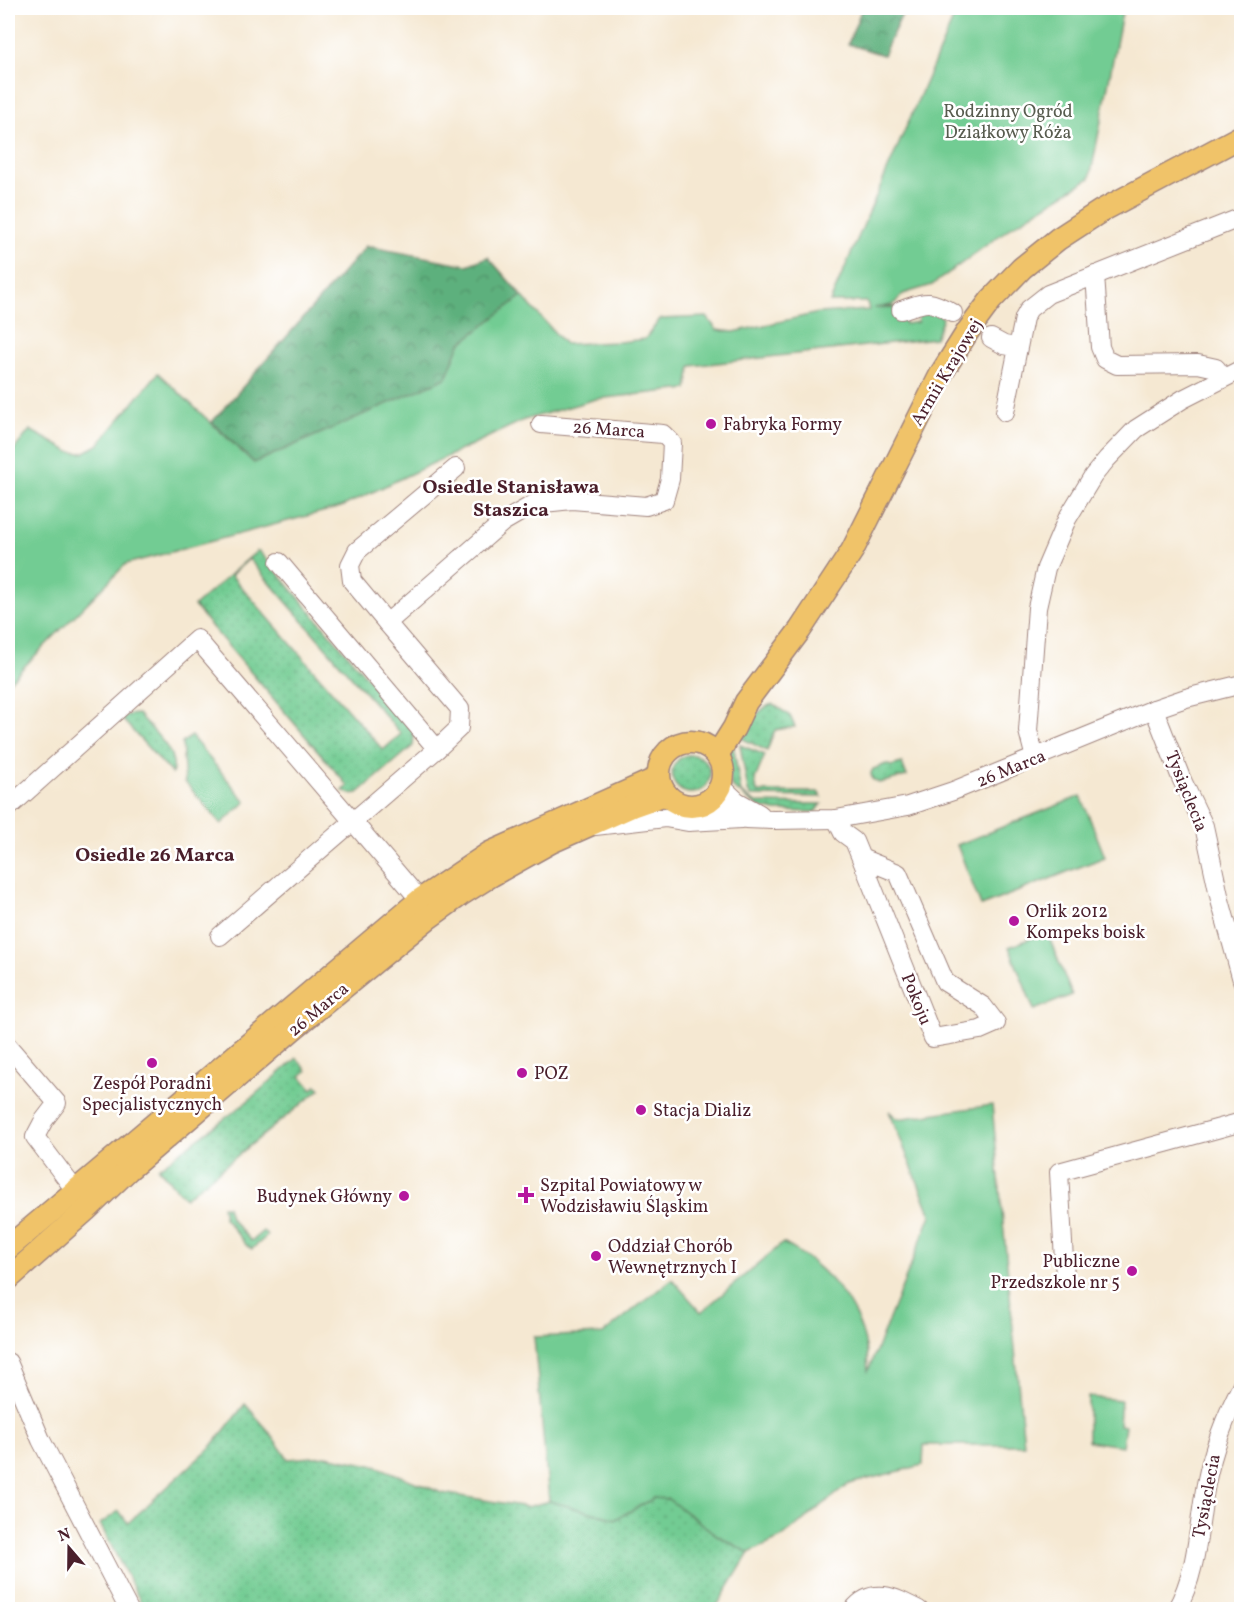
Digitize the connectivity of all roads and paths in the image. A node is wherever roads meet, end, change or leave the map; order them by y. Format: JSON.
{"nodes":[{"id":1,"x":1242,"y":135,"type":"edge"},
{"id":2,"x":1242,"y":217,"type":"edge"},
{"id":3,"x":1095,"y":275,"type":"junction"},
{"id":4,"x":902,"y":310,"type":"dead end"},
{"id":5,"x":953,"y":313,"type":"dead end"},
{"id":6,"x":991,"y":338,"type":"dead end"},
{"id":7,"x":1016,"y":347,"type":"junction"},
{"id":8,"x":1242,"y":369,"type":"edge"},
{"id":9,"x":1223,"y":378,"type":"junction"},
{"id":10,"x":1005,"y":412,"type":"dead end"},
{"id":11,"x":541,"y":424,"type":"dead end"},
{"id":12,"x":456,"y":468,"type":"dead end"},
{"id":13,"x":279,"y":562,"type":"dead end"},
{"id":14,"x":387,"y":623,"type":"junction"},
{"id":15,"x":1242,"y":684,"type":"edge"},
{"id":16,"x":1154,"y":709,"type":"junction"},
{"id":17,"x":437,"y":749,"type":"junction"},
{"id":18,"x":710,"y":750,"type":"junction"},
{"id":19,"x":1035,"y":758,"type":"junction"},
{"id":20,"x":662,"y":786,"type":"junction"},
{"id":21,"x":714,"y":794,"type":"junction"},
{"id":22,"x":8,"y":808,"type":"edge"},
{"id":23,"x":746,"y":819,"type":"junction"},
{"id":24,"x":836,"y":819,"type":"junction"},
{"id":25,"x":353,"y":820,"type":"junction"},
{"id":26,"x":773,"y":820,"type":"junction"},
{"id":27,"x":589,"y":826,"type":"junction"},
{"id":28,"x":861,"y":858,"type":"junction"},
{"id":29,"x":420,"y":900,"type":"junction"},
{"id":30,"x":220,"y":936,"type":"dead end"},
{"id":31,"x":1242,"y":980,"type":"edge"},
{"id":32,"x":8,"y":1046,"type":"edge"},
{"id":33,"x":1242,"y":1122,"type":"edge"},
{"id":34,"x":75,"y":1190,"type":"junction"},
{"id":35,"x":8,"y":1248,"type":"edge"},
{"id":36,"x":1065,"y":1278,"type":"dead end"},
{"id":37,"x":8,"y":1279,"type":"edge"},
{"id":38,"x":8,"y":1362,"type":"edge"},
{"id":39,"x":1242,"y":1385,"type":"edge"},
{"id":40,"x":8,"y":1390,"type":"edge"},
{"id":41,"x":41,"y":1440,"type":"junction"},
{"id":42,"x":129,"y":1610,"type":"edge"},
{"id":43,"x":853,"y":1610,"type":"edge"},
{"id":44,"x":919,"y":1610,"type":"edge"},
{"id":45,"x":1176,"y":1610,"type":"edge"}],
"edges":[{"from":1,"to":18,"type":"main road","name":"Armii Krajowej"},
{"from":2,"to":3,"type":"street"},
{"from":3,"to":7,"type":"street"},
{"from":3,"to":9,"type":"street"},
{"from":4,"to":5,"type":"street"},
{"from":6,"to":7,"type":"street"},
{"from":7,"to":10,"type":"street"},
{"from":8,"to":9,"type":"street"},
{"from":9,"to":19,"type":"street"},
{"from":11,"to":14,"type":"street","name":"26 Marca"},
{"from":12,"to":14,"type":"street"},
{"from":13,"to":17,"type":"street"},
{"from":14,"to":17,"type":"street"},
{"from":15,"to":16,"type":"street","name":"26 Marca"},
{"from":16,"to":19,"type":"street","name":"26 Marca"},
{"from":16,"to":31,"type":"street","name":"Tysiąclecia"},
{"from":17,"to":25,"type":"street"},
{"from":18,"to":20,"type":"main road"},
{"from":18,"to":21,"type":"main road"},
{"from":19,"to":24,"type":"street","name":"26 Marca"},
{"from":20,"to":21,"type":"main road"},
{"from":20,"to":27,"type":"main road","name":"26 Marca"},
{"from":20,"to":29,"type":"main road","name":"26 Marca"},
{"from":21,"to":23,"type":"street","name":"26 Marca"},
{"from":21,"to":26,"type":"street","name":"26 Marca"},
{"from":22,"to":25,"type":"street"},
{"from":23,"to":26,"type":"street","name":"26 Marca"},
{"from":23,"to":27,"type":"street"},
{"from":24,"to":26,"type":"street","name":"26 Marca"},
{"from":24,"to":28,"type":"street","name":"Pokoju"},
{"from":25,"to":29,"type":"street"},
{"from":25,"to":30,"type":"street"},
{"from":27,"to":37,"type":"main road","name":"26 Marca"},
{"from":28,"to":28,"type":"street","name":"Pokoju"},
{"from":29,"to":34,"type":"main road","name":"26 Marca"},
{"from":32,"to":34,"type":"street"},
{"from":33,"to":36,"type":"street"},
{"from":34,"to":35,"type":"main road","name":"26 Marca"},
{"from":38,"to":41,"type":"street"},
{"from":39,"to":45,"type":"street","name":"Tysiąclecia"},
{"from":40,"to":41,"type":"street"},
{"from":41,"to":42,"type":"street"},
{"from":43,"to":44,"type":"street"}]}
